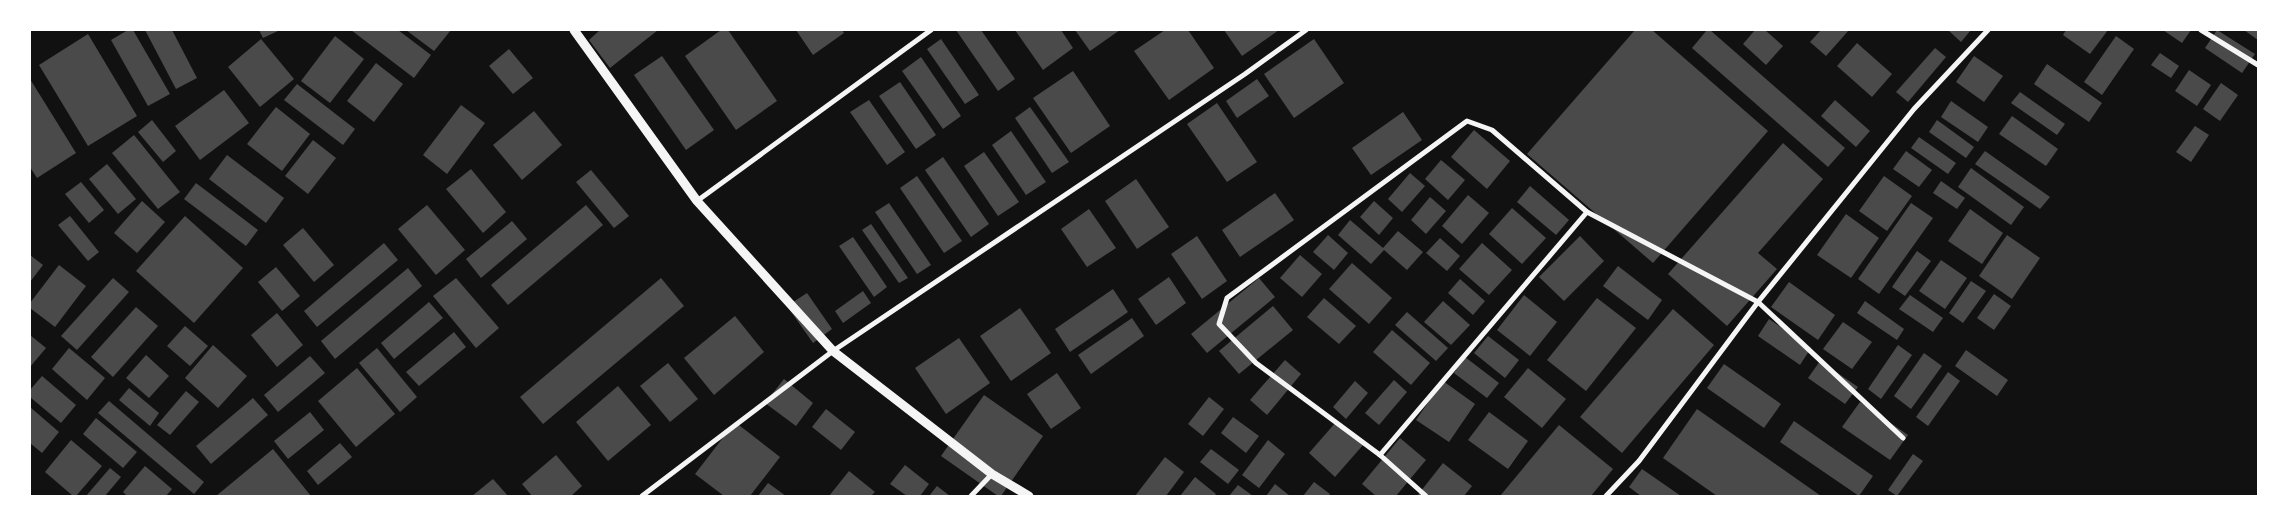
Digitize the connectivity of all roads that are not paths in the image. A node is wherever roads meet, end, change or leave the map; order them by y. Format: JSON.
{"nodes":[{"id":1,"x":931,"y":30,"type":"edge"},
{"id":2,"x":1306,"y":30,"type":"edge"},
{"id":3,"x":1988,"y":30,"type":"edge"},
{"id":4,"x":2201,"y":30,"type":"edge"},
{"id":5,"x":577,"y":32,"type":"edge"},
{"id":6,"x":2258,"y":65,"type":"edge"},
{"id":7,"x":697,"y":201,"type":"junction"},
{"id":8,"x":1588,"y":212,"type":"junction"},
{"id":9,"x":1758,"y":302,"type":"junction"},
{"id":10,"x":833,"y":351,"type":"junction"},
{"id":11,"x":1903,"y":438,"type":"dead end"},
{"id":12,"x":1380,"y":455,"type":"junction"},
{"id":13,"x":992,"y":474,"type":"junction"},
{"id":14,"x":642,"y":496,"type":"edge"},
{"id":15,"x":972,"y":496,"type":"edge"},
{"id":16,"x":1029,"y":496,"type":"edge"},
{"id":17,"x":1426,"y":496,"type":"edge"},
{"id":18,"x":1606,"y":496,"type":"edge"}],
"edges":[{"from":1,"to":7,"type":"street"},
{"from":2,"to":10,"type":"street"},
{"from":3,"to":9,"type":"street"},
{"from":4,"to":6,"type":"street"},
{"from":5,"to":7,"type":"street"},
{"from":7,"to":10,"type":"street"},
{"from":8,"to":9,"type":"street"},
{"from":8,"to":12,"type":"street"},
{"from":8,"to":12,"type":"street"},
{"from":9,"to":11,"type":"street"},
{"from":9,"to":18,"type":"street"},
{"from":10,"to":13,"type":"street"},
{"from":10,"to":14,"type":"street"},
{"from":12,"to":17,"type":"street"},
{"from":13,"to":15,"type":"street"},
{"from":13,"to":16,"type":"street"}]}
